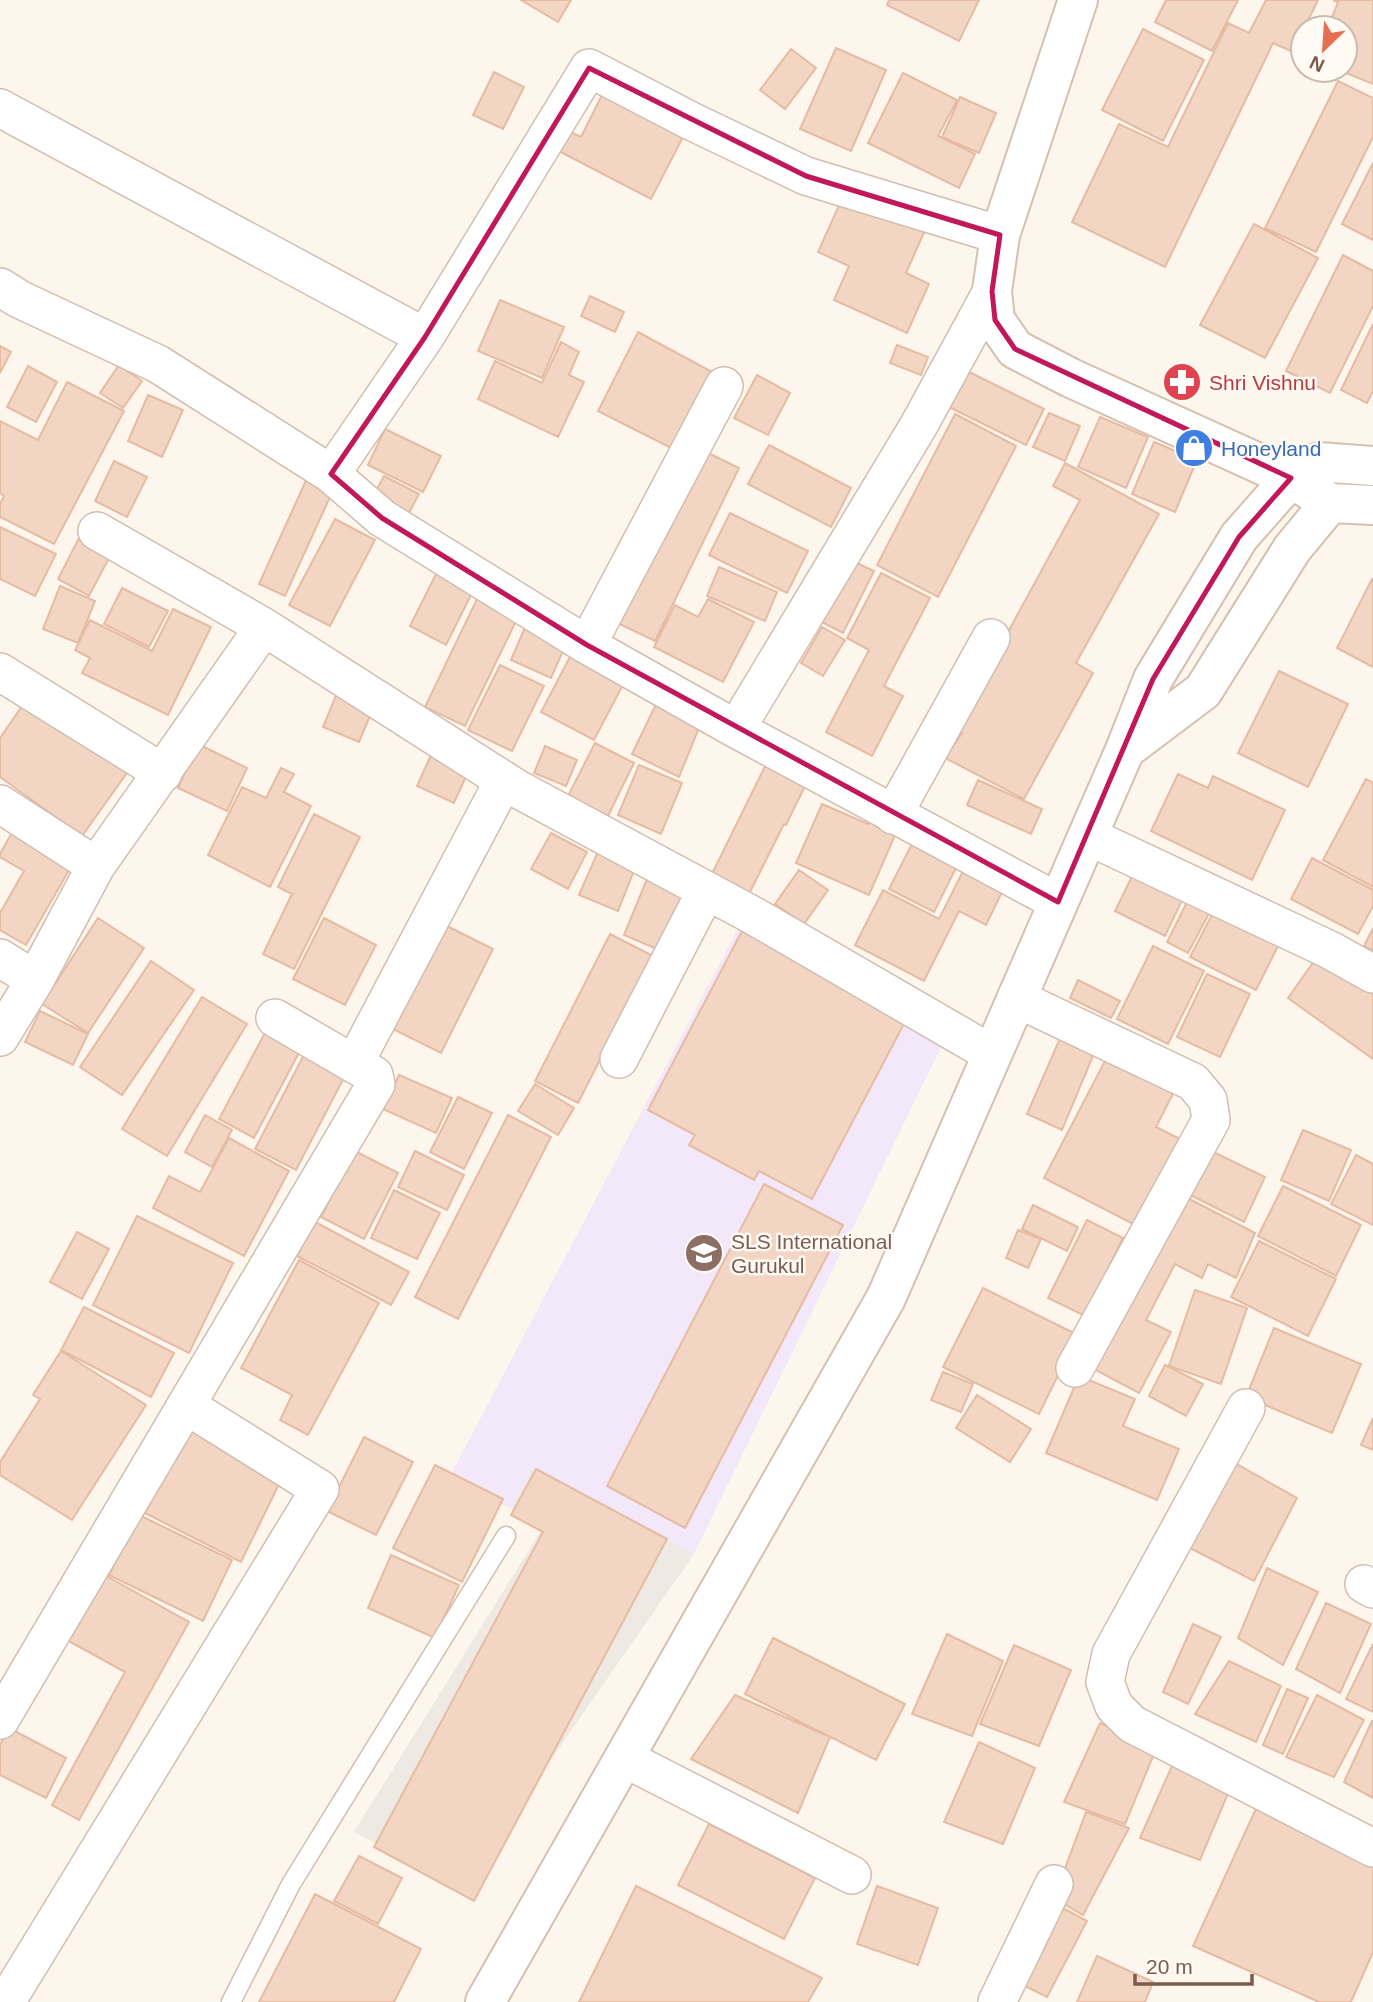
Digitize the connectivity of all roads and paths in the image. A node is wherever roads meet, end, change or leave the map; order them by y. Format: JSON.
{"nodes":[{"id":1,"x":1078,"y":0,"type":"edge"},
{"id":2,"x":0,"y":108,"type":"edge"},
{"id":3,"x":1000,"y":235,"type":"junction"},
{"id":4,"x":0,"y":288,"type":"edge"},
{"id":5,"x":992,"y":291,"type":"junction"},
{"id":6,"x":425,"y":337,"type":"junction"},
{"id":7,"x":724,"y":386,"type":"dead end"},
{"id":8,"x":1373,"y":466,"type":"edge"},
{"id":9,"x":331,"y":474,"type":"junction"},
{"id":10,"x":1291,"y":478,"type":"junction"},
{"id":11,"x":1331,"y":503,"type":"junction"},
{"id":12,"x":1373,"y":505,"type":"edge"},
{"id":13,"x":97,"y":531,"type":"dead end"},
{"id":14,"x":264,"y":627,"type":"junction"},
{"id":15,"x":991,"y":638,"type":"dead end"},
{"id":16,"x":587,"y":645,"type":"junction"},
{"id":17,"x":0,"y":672,"type":"edge"},
{"id":18,"x":736,"y":729,"type":"junction"},
{"id":19,"x":1125,"y":750,"type":"junction"},
{"id":20,"x":163,"y":773,"type":"junction"},
{"id":21,"x":504,"y":780,"type":"junction"},
{"id":22,"x":0,"y":804,"type":"edge"},
{"id":23,"x":893,"y":815,"type":"junction"},
{"id":24,"x":1087,"y":836,"type":"junction"},
{"id":25,"x":96,"y":866,"type":"junction"},
{"id":26,"x":706,"y":891,"type":"junction"},
{"id":27,"x":1058,"y":902,"type":"junction"},
{"id":28,"x":0,"y":958,"type":"edge"},
{"id":29,"x":1373,"y":974,"type":"edge"},
{"id":30,"x":35,"y":980,"type":"junction"},
{"id":31,"x":1016,"y":998,"type":"junction"},
{"id":32,"x":275,"y":1018,"type":"dead end"},
{"id":33,"x":0,"y":1037,"type":"edge"},
{"id":34,"x":992,"y":1054,"type":"junction"},
{"id":35,"x":619,"y":1059,"type":"dead end"},
{"id":36,"x":354,"y":1064,"type":"junction"},
{"id":37,"x":1075,"y":1368,"type":"dead end"},
{"id":38,"x":187,"y":1406,"type":"junction"},
{"id":39,"x":1246,"y":1408,"type":"dead end"},
{"id":40,"x":506,"y":1536,"type":"dead end"},
{"id":41,"x":0,"y":1720,"type":"edge"},
{"id":42,"x":624,"y":1758,"type":"junction"},
{"id":43,"x":1373,"y":1847,"type":"edge"},
{"id":44,"x":852,"y":1875,"type":"dead end"},
{"id":45,"x":1055,"y":1884,"type":"dead end"},
{"id":46,"x":6,"y":2002,"type":"edge"},
{"id":47,"x":231,"y":2002,"type":"edge"},
{"id":48,"x":485,"y":2002,"type":"edge"},
{"id":49,"x":997,"y":2002,"type":"edge"}],
"edges":[{"from":1,"to":3,"type":"main road"},
{"from":2,"to":6,"type":"street"},
{"from":3,"to":5,"type":"main road"},
{"from":3,"to":6,"type":"street"},
{"from":4,"to":9,"type":"street"},
{"from":5,"to":10,"type":"main road"},
{"from":5,"to":18,"type":"street"},
{"from":6,"to":9,"type":"street"},
{"from":7,"to":16,"type":"street"},
{"from":8,"to":10,"type":"main road"},
{"from":9,"to":16,"type":"street"},
{"from":10,"to":11,"type":"main road"},
{"from":10,"to":19,"type":"main road"},
{"from":11,"to":12,"type":"main road"},
{"from":11,"to":19,"type":"main road"},
{"from":13,"to":14,"type":"street"},
{"from":14,"to":20,"type":"street"},
{"from":14,"to":21,"type":"street"},
{"from":15,"to":23,"type":"street"},
{"from":16,"to":18,"type":"street"},
{"from":17,"to":20,"type":"street"},
{"from":18,"to":23,"type":"street"},
{"from":19,"to":24,"type":"main road"},
{"from":20,"to":25,"type":"street"},
{"from":21,"to":26,"type":"street"},
{"from":21,"to":36,"type":"street"},
{"from":22,"to":25,"type":"street"},
{"from":23,"to":27,"type":"street"},
{"from":24,"to":27,"type":"main road"},
{"from":24,"to":29,"type":"street"},
{"from":25,"to":30,"type":"street"},
{"from":26,"to":34,"type":"street"},
{"from":26,"to":35,"type":"street"},
{"from":27,"to":31,"type":"main road"},
{"from":28,"to":30,"type":"street"},
{"from":30,"to":33,"type":"street"},
{"from":31,"to":34,"type":"main road"},
{"from":31,"to":37,"type":"street"},
{"from":32,"to":36,"type":"street"},
{"from":34,"to":42,"type":"main road"},
{"from":36,"to":38,"type":"street"},
{"from":38,"to":41,"type":"street"},
{"from":38,"to":46,"type":"street"},
{"from":39,"to":43,"type":"street"},
{"from":40,"to":47,"type":"lane"},
{"from":42,"to":44,"type":"street"},
{"from":42,"to":48,"type":"main road"},
{"from":45,"to":49,"type":"street"}]}
